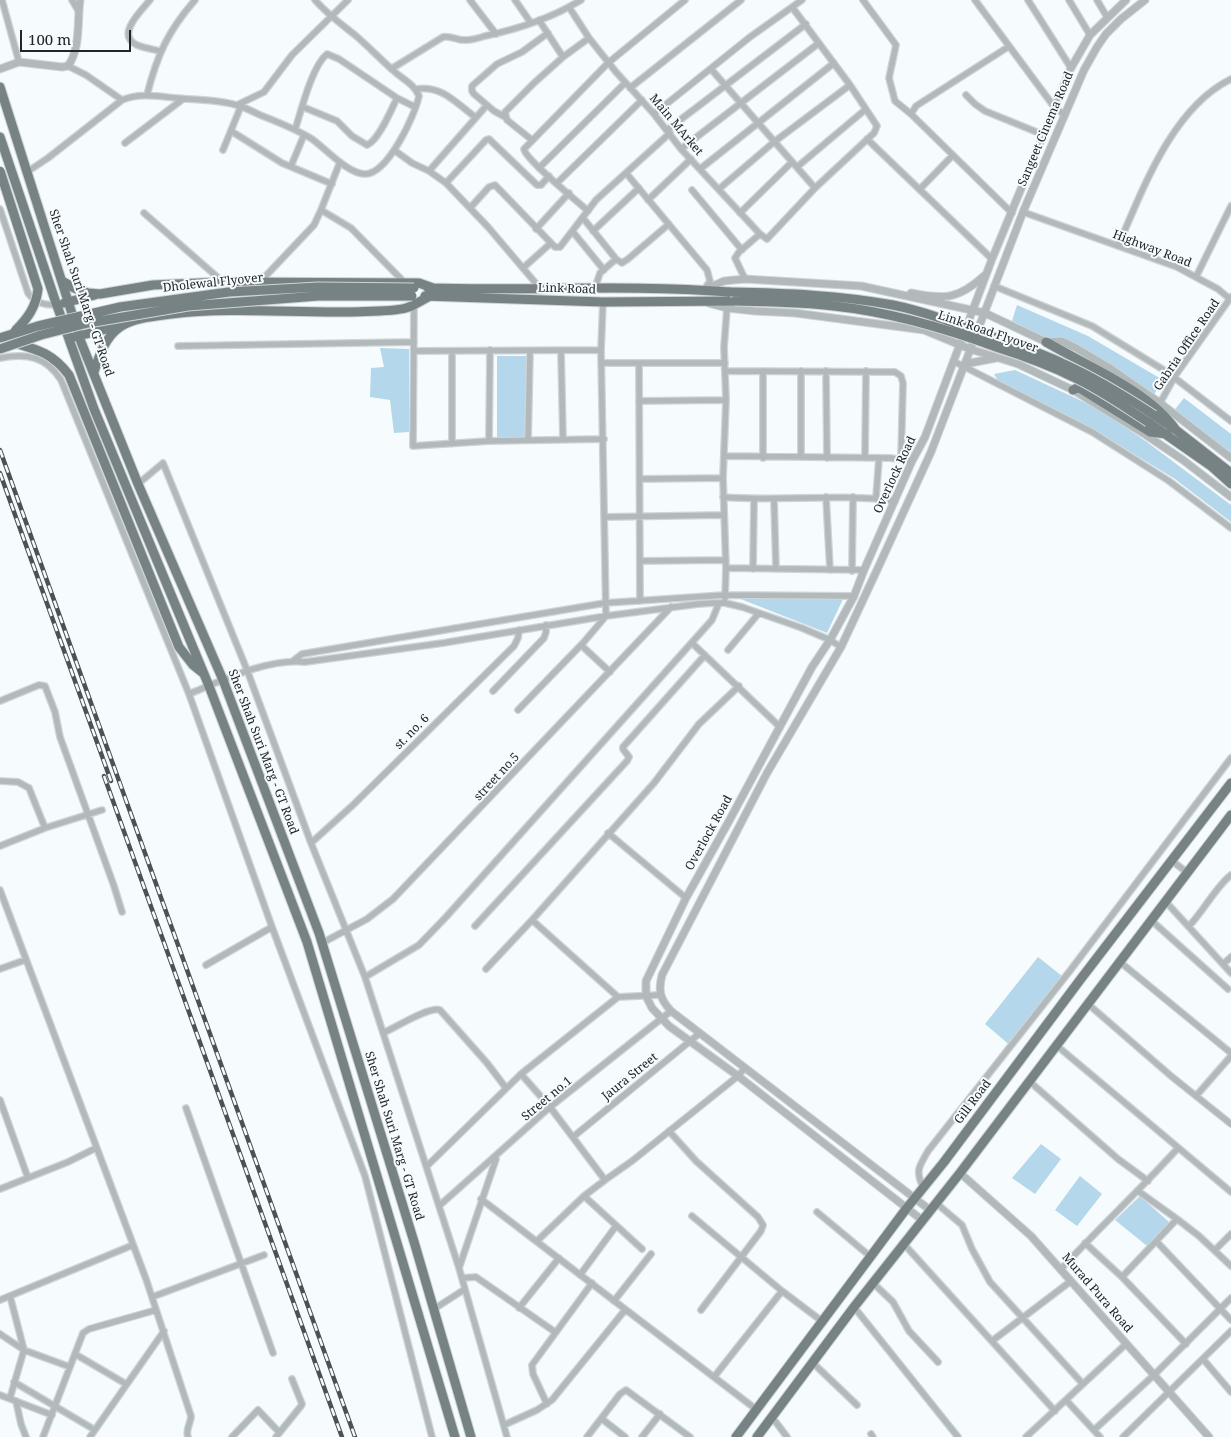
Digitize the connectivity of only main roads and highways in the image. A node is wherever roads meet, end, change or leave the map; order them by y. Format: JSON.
{"nodes":[{"id":1,"x":0,"y":87,"type":"edge"},
{"id":2,"x":0,"y":137,"type":"edge"},
{"id":3,"x":0,"y":171,"type":"edge"},
{"id":4,"x":62,"y":281,"type":"junction"},
{"id":5,"x":704,"y":290,"type":"joint"},
{"id":6,"x":432,"y":292,"type":"junction"},
{"id":7,"x":100,"y":294,"type":"junction"},
{"id":8,"x":413,"y":296,"type":"junction"},
{"id":9,"x":69,"y":302,"type":"junction"},
{"id":10,"x":704,"y":302,"type":"joint"},
{"id":11,"x":57,"y":305,"type":"junction"},
{"id":12,"x":121,"y":326,"type":"junction"},
{"id":13,"x":14,"y":333,"type":"junction"},
{"id":14,"x":79,"y":336,"type":"junction"},
{"id":15,"x":0,"y":338,"type":"edge"},
{"id":16,"x":69,"y":339,"type":"junction"},
{"id":17,"x":1046,"y":342,"type":"road end"},
{"id":18,"x":15,"y":343,"type":"junction"},
{"id":19,"x":0,"y":349,"type":"edge"},
{"id":20,"x":94,"y":372,"type":"junction"},
{"id":21,"x":1077,"y":390,"type":"road end"},
{"id":22,"x":1176,"y":430,"type":"junction"},
{"id":23,"x":1167,"y":434,"type":"junction"},
{"id":24,"x":1231,"y":473,"type":"edge"},
{"id":25,"x":1231,"y":484,"type":"edge"},
{"id":26,"x":203,"y":673,"type":"junction"},
{"id":27,"x":1231,"y":784,"type":"edge"},
{"id":28,"x":1231,"y":815,"type":"edge"},
{"id":29,"x":455,"y":1437,"type":"edge"},
{"id":30,"x":471,"y":1437,"type":"edge"},
{"id":31,"x":736,"y":1437,"type":"edge"},
{"id":32,"x":757,"y":1437,"type":"edge"}],
"edges":[{"from":1,"to":4,"type":"main road","name":"Sher Shah Suri Marg - GT Road"},
{"from":2,"to":11,"type":"main road","name":"Sher Shah Suri Marg - GT Road"},
{"from":3,"to":13,"type":"main road","bridge":true},
{"from":4,"to":7,"type":"main road"},
{"from":4,"to":9,"type":"main road","name":"Sher Shah Suri Marg - GT Road"},
{"from":5,"to":6,"type":"main road","name":"Link Road"},
{"from":5,"to":22,"type":"main road","name":"Link Road Flyover","bridge":true},
{"from":6,"to":7,"type":"main road"},
{"from":6,"to":8,"type":"main road","name":"Dholewal Flyover"},
{"from":6,"to":8,"type":"main road"},
{"from":6,"to":10,"type":"main road","name":"Link Road"},
{"from":7,"to":9,"type":"main road"},
{"from":8,"to":12,"type":"main road"},
{"from":8,"to":13,"type":"main road","name":"Dholewal Flyover","bridge":true},
{"from":8,"to":18,"type":"main road","name":"Dholewal Flyover","bridge":true},
{"from":9,"to":11,"type":"main road"},
{"from":9,"to":14,"type":"main road","name":"Sher Shah Suri Marg - GT Road"},
{"from":10,"to":23,"type":"main road","name":"Link Road Flyover","bridge":true},
{"from":11,"to":16,"type":"main road","name":"Sher Shah Suri Marg - GT Road"},
{"from":12,"to":14,"type":"main road"},
{"from":12,"to":20,"type":"main road"},
{"from":13,"to":15,"type":"main road","name":"Dholewal Flyover","bridge":true},
{"from":14,"to":16,"type":"main road"},
{"from":14,"to":20,"type":"main road","name":"Sher Shah Suri Marg - GT Road"},
{"from":16,"to":26,"type":"main road","name":"Sher Shah Suri Marg - GT Road"},
{"from":17,"to":22,"type":"main road"},
{"from":18,"to":19,"type":"main road","name":"Dholewal Flyover","bridge":true},
{"from":18,"to":26,"type":"main road"},
{"from":20,"to":30,"type":"main road","name":"Sher Shah Suri Marg - GT Road"},
{"from":21,"to":23,"type":"main road"},
{"from":22,"to":24,"type":"main road","name":"Link Road Flyover"},
{"from":23,"to":25,"type":"main road","name":"Link Road Flyover"},
{"from":26,"to":29,"type":"main road","name":"Sher Shah Suri Marg - GT Road"},
{"from":27,"to":31,"type":"main road","name":"Gill Road"},
{"from":28,"to":32,"type":"main road"}]}
